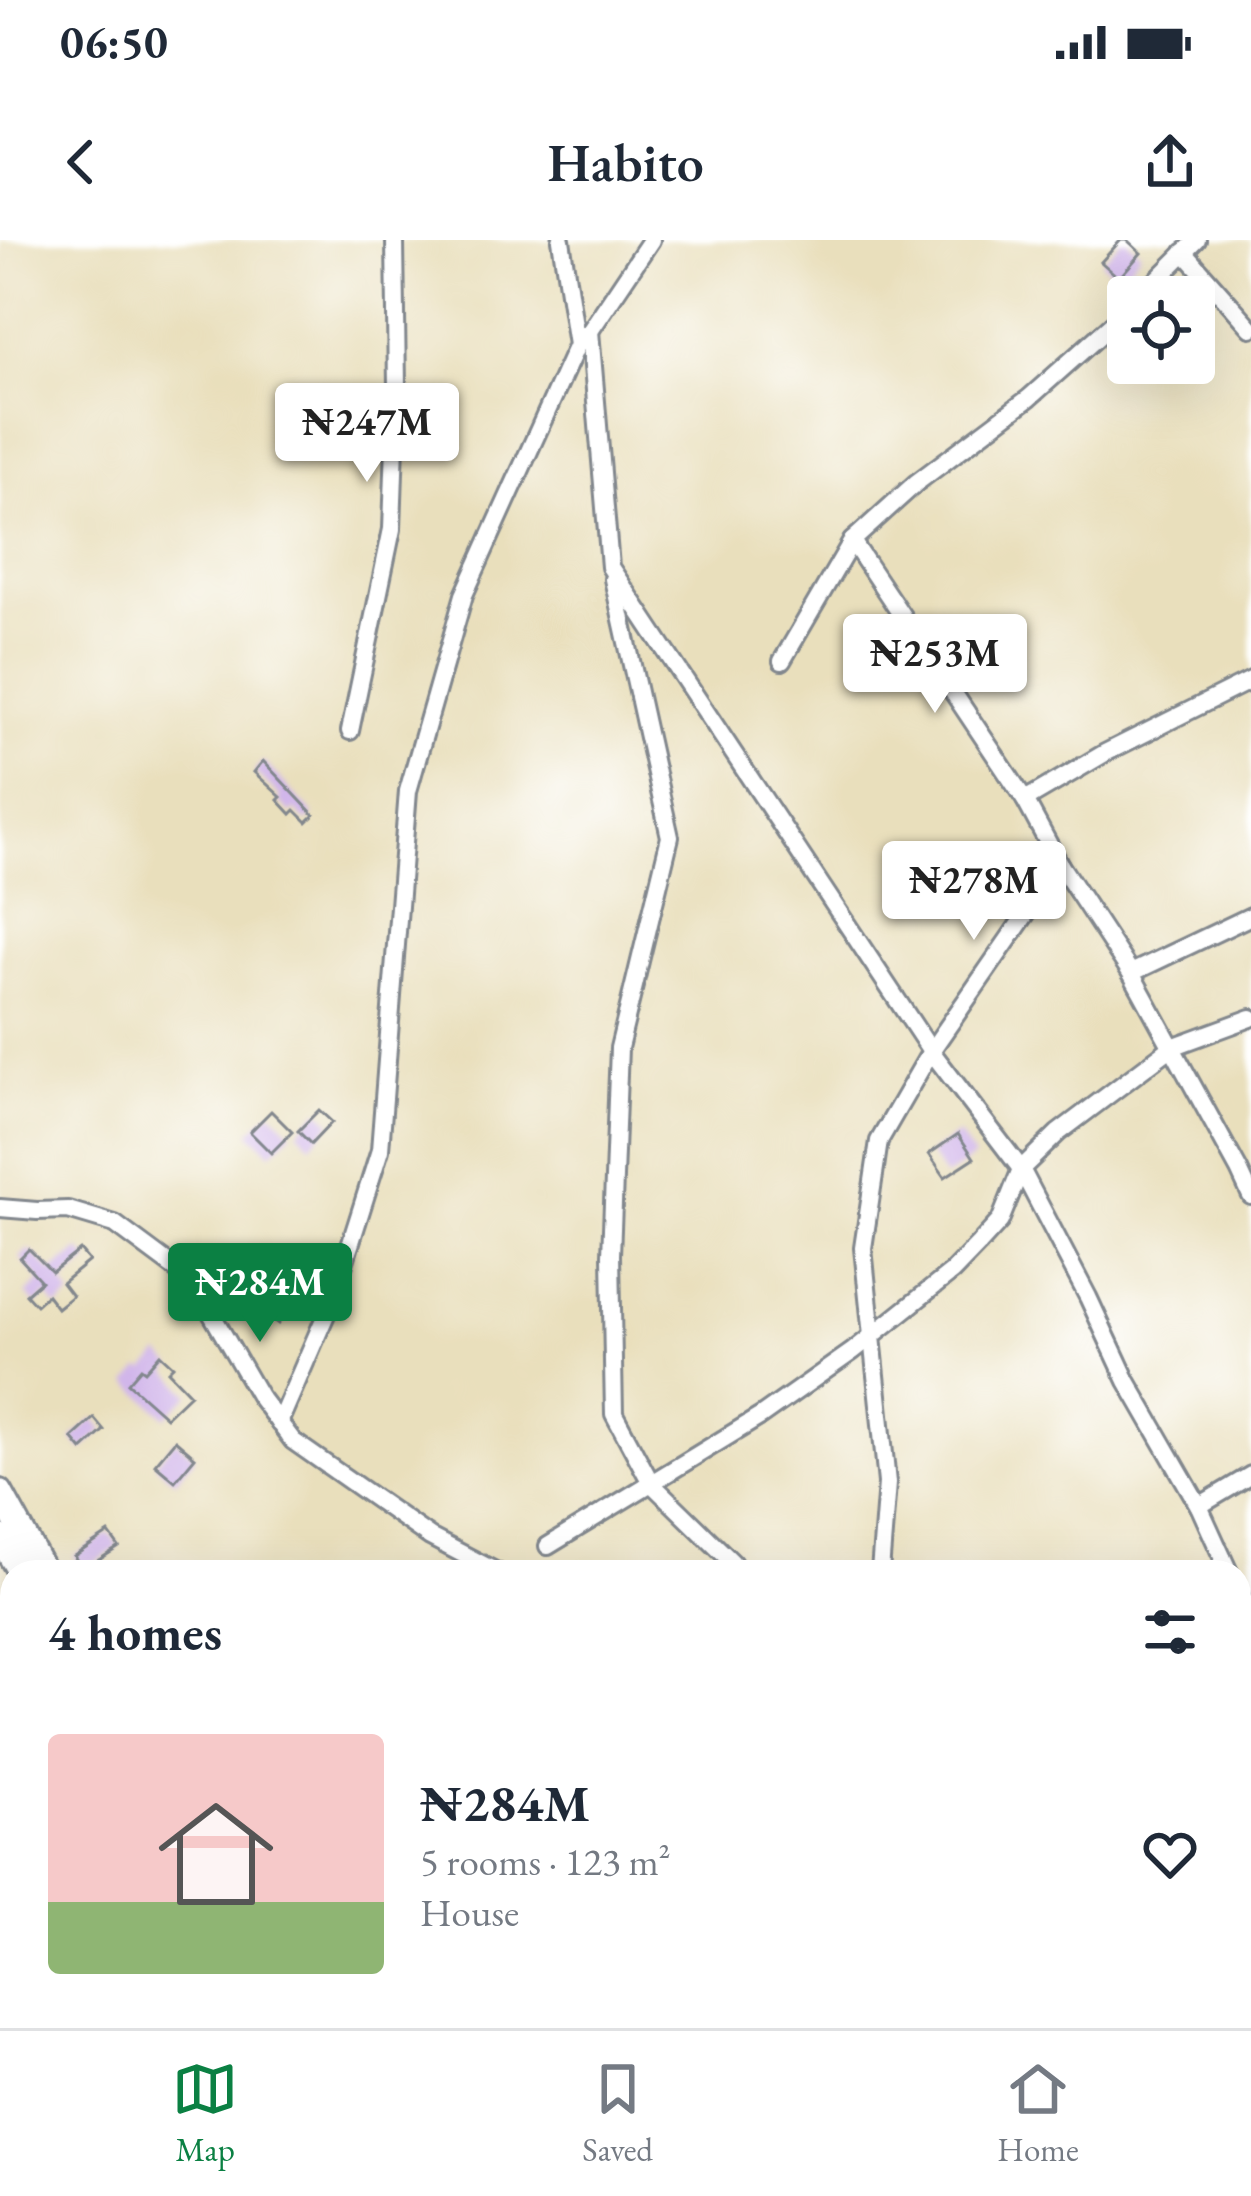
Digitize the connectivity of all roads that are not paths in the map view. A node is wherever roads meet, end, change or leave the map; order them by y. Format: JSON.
{"nodes":[{"id":1,"x":395,"y":240,"type":"edge"},
{"id":2,"x":561,"y":240,"type":"edge"},
{"id":3,"x":651,"y":240,"type":"edge"},
{"id":4,"x":1191,"y":246,"type":"edge"},
{"id":5,"x":1161,"y":276,"type":"edge"},
{"id":6,"x":1251,"y":328,"type":"edge"},
{"id":7,"x":1107,"y":329,"type":"edge"},
{"id":8,"x":590,"y":331,"type":"junction"},
{"id":9,"x":577,"y":345,"type":"junction"},
{"id":10,"x":852,"y":542,"type":"junction"},
{"id":11,"x":610,"y":566,"type":"junction"},
{"id":12,"x":782,"y":661,"type":"dead end"},
{"id":13,"x":1251,"y":680,"type":"edge"},
{"id":14,"x":350,"y":731,"type":"dead end"},
{"id":15,"x":1024,"y":800,"type":"junction"},
{"id":16,"x":1060,"y":865,"type":"junction"},
{"id":17,"x":1251,"y":916,"type":"edge"},
{"id":18,"x":1131,"y":973,"type":"junction"},
{"id":19,"x":1251,"y":1018,"type":"edge"},
{"id":20,"x":1172,"y":1047,"type":"junction"},
{"id":21,"x":931,"y":1051,"type":"junction"},
{"id":22,"x":1021,"y":1169,"type":"junction"},
{"id":23,"x":1251,"y":1196,"type":"edge"},
{"id":24,"x":0,"y":1208,"type":"edge"},
{"id":25,"x":871,"y":1337,"type":"junction"},
{"id":26,"x":279,"y":1423,"type":"junction"},
{"id":27,"x":1251,"y":1475,"type":"edge"},
{"id":28,"x":651,"y":1483,"type":"junction"},
{"id":29,"x":0,"y":1492,"type":"edge"},
{"id":30,"x":1199,"y":1506,"type":"junction"},
{"id":31,"x":548,"y":1546,"type":"dead end"},
{"id":32,"x":37,"y":1560,"type":"edge"},
{"id":33,"x":473,"y":1560,"type":"edge"},
{"id":34,"x":727,"y":1560,"type":"edge"},
{"id":35,"x":881,"y":1560,"type":"edge"},
{"id":36,"x":1224,"y":1560,"type":"edge"}],
"edges":[{"from":1,"to":14,"type":"street"},
{"from":2,"to":9,"type":"street"},
{"from":3,"to":8,"type":"street"},
{"from":4,"to":5,"type":"street"},
{"from":4,"to":6,"type":"street"},
{"from":7,"to":10,"type":"street"},
{"from":8,"to":9,"type":"street"},
{"from":8,"to":11,"type":"street"},
{"from":9,"to":26,"type":"street"},
{"from":10,"to":12,"type":"street"},
{"from":10,"to":15,"type":"street"},
{"from":11,"to":21,"type":"street"},
{"from":11,"to":28,"type":"street"},
{"from":13,"to":15,"type":"street"},
{"from":15,"to":16,"type":"street"},
{"from":16,"to":18,"type":"street"},
{"from":16,"to":21,"type":"street"},
{"from":17,"to":18,"type":"street"},
{"from":18,"to":20,"type":"street"},
{"from":19,"to":20,"type":"street"},
{"from":20,"to":22,"type":"street"},
{"from":20,"to":23,"type":"street"},
{"from":21,"to":22,"type":"street"},
{"from":21,"to":25,"type":"street"},
{"from":22,"to":25,"type":"street"},
{"from":22,"to":30,"type":"street"},
{"from":24,"to":26,"type":"street"},
{"from":25,"to":28,"type":"street"},
{"from":25,"to":35,"type":"street"},
{"from":26,"to":33,"type":"street"},
{"from":27,"to":30,"type":"street"},
{"from":28,"to":31,"type":"street"},
{"from":28,"to":34,"type":"street"},
{"from":29,"to":32,"type":"street"},
{"from":30,"to":36,"type":"street"}]}
